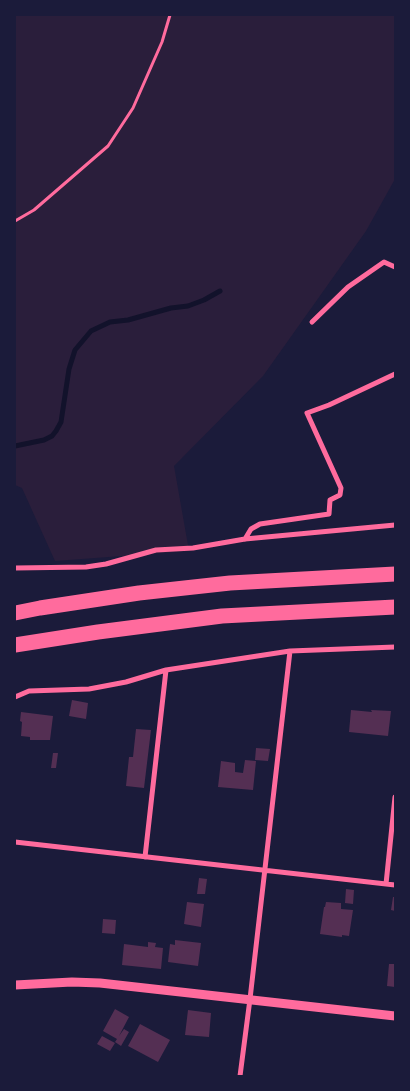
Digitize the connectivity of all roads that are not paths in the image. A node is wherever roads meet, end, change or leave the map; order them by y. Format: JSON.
{"nodes":[{"id":1,"x":395,"y":267,"type":"edge"},
{"id":2,"x":312,"y":322,"type":"dead end"},
{"id":3,"x":395,"y":374,"type":"edge"},
{"id":4,"x":395,"y":525,"type":"edge"},
{"id":5,"x":245,"y":538,"type":"junction"},
{"id":6,"x":15,"y":568,"type":"edge"},
{"id":7,"x":395,"y":574,"type":"edge"},
{"id":8,"x":395,"y":607,"type":"edge"},
{"id":9,"x":15,"y":613,"type":"edge"},
{"id":10,"x":15,"y":645,"type":"edge"},
{"id":11,"x":395,"y":647,"type":"edge"},
{"id":12,"x":290,"y":651,"type":"junction"},
{"id":13,"x":166,"y":670,"type":"junction"},
{"id":14,"x":15,"y":697,"type":"edge"},
{"id":15,"x":395,"y":797,"type":"edge"},
{"id":16,"x":15,"y":842,"type":"edge"},
{"id":17,"x":145,"y":857,"type":"junction"},
{"id":18,"x":265,"y":870,"type":"junction"},
{"id":19,"x":386,"y":884,"type":"junction"},
{"id":20,"x":395,"y":885,"type":"edge"},
{"id":21,"x":15,"y":985,"type":"edge"},
{"id":22,"x":250,"y":999,"type":"junction"},
{"id":23,"x":395,"y":1016,"type":"edge"},
{"id":24,"x":240,"y":1076,"type":"edge"}],
"edges":[{"from":1,"to":2,"type":"street"},
{"from":3,"to":5,"type":"street"},
{"from":4,"to":5,"type":"street"},
{"from":5,"to":6,"type":"street"},
{"from":7,"to":9,"type":"highway"},
{"from":8,"to":10,"type":"highway"},
{"from":11,"to":12,"type":"street"},
{"from":12,"to":13,"type":"street"},
{"from":12,"to":18,"type":"street"},
{"from":13,"to":14,"type":"street"},
{"from":13,"to":17,"type":"street"},
{"from":15,"to":19,"type":"street"},
{"from":16,"to":17,"type":"street"},
{"from":17,"to":18,"type":"street"},
{"from":18,"to":19,"type":"street"},
{"from":18,"to":22,"type":"street"},
{"from":19,"to":20,"type":"street"},
{"from":21,"to":22,"type":"street"},
{"from":22,"to":23,"type":"street"},
{"from":22,"to":24,"type":"street"}]}
